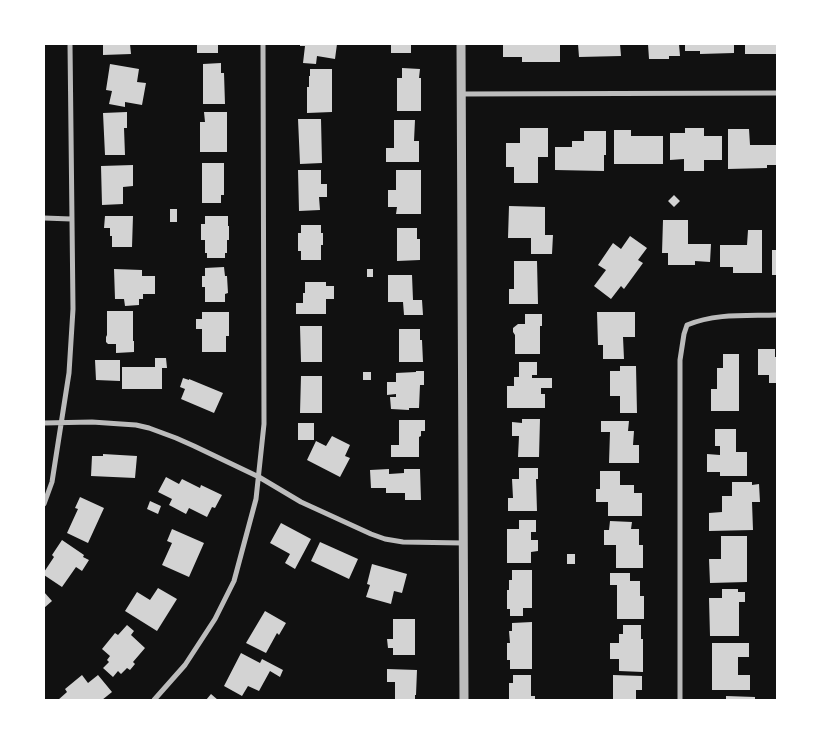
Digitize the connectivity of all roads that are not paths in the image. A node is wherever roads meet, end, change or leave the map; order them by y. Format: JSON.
{"nodes":[{"id":1,"x":70,"y":44,"type":"edge"},
{"id":2,"x":263,"y":44,"type":"edge"},
{"id":3,"x":461,"y":44,"type":"edge"},
{"id":4,"x":777,"y":93,"type":"edge"},
{"id":5,"x":462,"y":94,"type":"junction"},
{"id":6,"x":44,"y":218,"type":"edge"},
{"id":7,"x":71,"y":218,"type":"junction"},
{"id":8,"x":777,"y":315,"type":"edge"},
{"id":9,"x":44,"y":423,"type":"edge"},
{"id":10,"x":61,"y":423,"type":"junction"},
{"id":11,"x":259,"y":477,"type":"junction"},
{"id":12,"x":44,"y":504,"type":"edge"},
{"id":13,"x":464,"y":543,"type":"junction"},
{"id":14,"x":154,"y":700,"type":"edge"},
{"id":15,"x":464,"y":700,"type":"edge"},
{"id":16,"x":680,"y":700,"type":"edge"}],
"edges":[{"from":1,"to":7,"type":"street"},
{"from":2,"to":11,"type":"street"},
{"from":3,"to":5,"type":"street"},
{"from":4,"to":5,"type":"street"},
{"from":5,"to":13,"type":"street"},
{"from":6,"to":7,"type":"street"},
{"from":7,"to":10,"type":"street"},
{"from":8,"to":16,"type":"street"},
{"from":9,"to":10,"type":"street"},
{"from":10,"to":11,"type":"street"},
{"from":10,"to":12,"type":"street"},
{"from":11,"to":13,"type":"street"},
{"from":11,"to":14,"type":"street"},
{"from":13,"to":15,"type":"street"}]}
